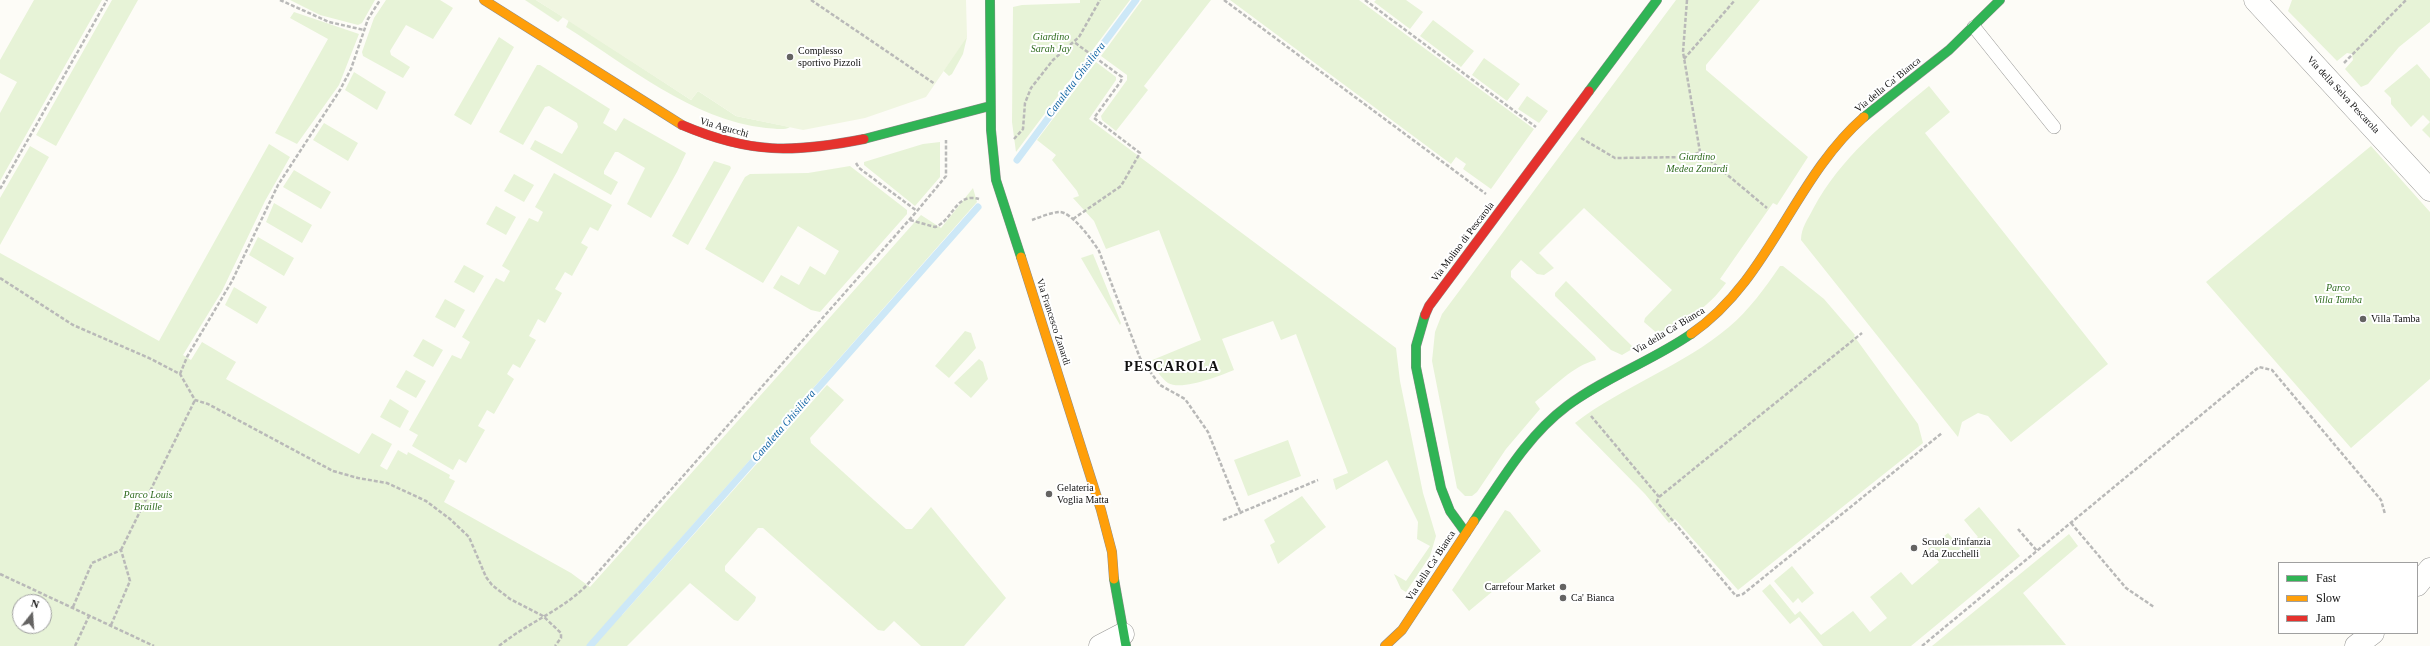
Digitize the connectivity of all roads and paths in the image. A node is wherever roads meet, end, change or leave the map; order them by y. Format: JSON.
{"nodes":[{"id":1,"x":107,"y":0,"type":"edge"},
{"id":2,"x":280,"y":0,"type":"edge"},
{"id":3,"x":380,"y":0,"type":"edge"},
{"id":4,"x":484,"y":0,"type":"edge"},
{"id":5,"x":811,"y":0,"type":"edge"},
{"id":6,"x":990,"y":0,"type":"edge"},
{"id":7,"x":1100,"y":0,"type":"edge"},
{"id":8,"x":1224,"y":0,"type":"edge"},
{"id":9,"x":1365,"y":0,"type":"edge"},
{"id":10,"x":1657,"y":0,"type":"edge"},
{"id":11,"x":1687,"y":0,"type":"edge"},
{"id":12,"x":1736,"y":0,"type":"edge"},
{"id":13,"x":2000,"y":0,"type":"edge"},
{"id":14,"x":2255,"y":0,"type":"edge"},
{"id":15,"x":2406,"y":0,"type":"edge"},
{"id":16,"x":1974,"y":27,"type":"junction"},
{"id":17,"x":364,"y":30,"type":"junction"},
{"id":18,"x":1074,"y":42,"type":"junction"},
{"id":19,"x":1684,"y":59,"type":"junction"},
{"id":20,"x":2328,"y":79,"type":"junction"},
{"id":21,"x":935,"y":84,"type":"dead end"},
{"id":22,"x":990,"y":106,"type":"junction"},
{"id":23,"x":2054,"y":127,"type":"dead end"},
{"id":24,"x":1540,"y":129,"type":"dead end"},
{"id":25,"x":946,"y":137,"type":"dead end"},
{"id":26,"x":1585,"y":140,"type":"dead end"},
{"id":27,"x":1010,"y":141,"type":"dead end"},
{"id":28,"x":1700,"y":152,"type":"junction"},
{"id":29,"x":854,"y":160,"type":"dead end"},
{"id":30,"x":0,"y":189,"type":"edge"},
{"id":31,"x":2430,"y":190,"type":"edge"},
{"id":32,"x":1490,"y":197,"type":"dead end"},
{"id":33,"x":982,"y":201,"type":"dead end"},
{"id":34,"x":917,"y":211,"type":"junction"},
{"id":35,"x":1772,"y":211,"type":"dead end"},
{"id":36,"x":1073,"y":219,"type":"junction"},
{"id":37,"x":910,"y":220,"type":"junction"},
{"id":38,"x":1026,"y":221,"type":"dead end"},
{"id":39,"x":0,"y":278,"type":"edge"},
{"id":40,"x":1862,"y":333,"type":"dead end"},
{"id":41,"x":180,"y":374,"type":"junction"},
{"id":42,"x":195,"y":400,"type":"junction"},
{"id":43,"x":1588,"y":413,"type":"dead end"},
{"id":44,"x":1942,"y":433,"type":"dead end"},
{"id":45,"x":1318,"y":480,"type":"dead end"},
{"id":46,"x":1659,"y":497,"type":"junction"},
{"id":47,"x":1241,"y":514,"type":"junction"},
{"id":48,"x":2385,"y":514,"type":"dead end"},
{"id":49,"x":1223,"y":520,"type":"dead end"},
{"id":50,"x":2071,"y":523,"type":"junction"},
{"id":51,"x":2018,"y":529,"type":"dead end"},
{"id":52,"x":1466,"y":533,"type":"junction"},
{"id":53,"x":121,"y":550,"type":"junction"},
{"id":54,"x":2037,"y":551,"type":"junction"},
{"id":55,"x":2430,"y":569,"type":"edge"},
{"id":56,"x":0,"y":574,"type":"edge"},
{"id":57,"x":2418,"y":584,"type":"edge"},
{"id":58,"x":73,"y":606,"type":"junction"},
{"id":59,"x":2154,"y":607,"type":"dead end"},
{"id":60,"x":90,"y":614,"type":"junction"},
{"id":61,"x":543,"y":616,"type":"junction"},
{"id":62,"x":111,"y":625,"type":"junction"},
{"id":63,"x":2372,"y":634,"type":"edge"},
{"id":64,"x":1124,"y":640,"type":"edge"},
{"id":65,"x":75,"y":646,"type":"edge"},
{"id":66,"x":154,"y":646,"type":"edge"},
{"id":67,"x":499,"y":646,"type":"edge"},
{"id":68,"x":555,"y":646,"type":"edge"},
{"id":69,"x":1100,"y":646,"type":"edge"},
{"id":70,"x":1385,"y":646,"type":"edge"},
{"id":71,"x":1922,"y":646,"type":"edge"},
{"id":72,"x":2356,"y":646,"type":"edge"}],
"edges":[{"from":1,"to":30,"type":"path"},
{"from":2,"to":17,"type":"path"},
{"from":3,"to":17,"type":"path"},
{"from":4,"to":22,"type":"street","name":"Via Agucchi"},
{"from":5,"to":21,"type":"path"},
{"from":6,"to":22,"type":"street","name":"Via Francesco Zanardi"},
{"from":7,"to":18,"type":"path"},
{"from":8,"to":32,"type":"path"},
{"from":9,"to":24,"type":"path"},
{"from":10,"to":52,"type":"street","name":"Via Molino di Pescarola"},
{"from":11,"to":19,"type":"path"},
{"from":12,"to":19,"type":"path"},
{"from":13,"to":16,"type":"street","name":"Via della Ca' Bianca"},
{"from":14,"to":20,"type":"street","name":"Via della Selva Pescarola"},
{"from":15,"to":20,"type":"path"},
{"from":16,"to":23,"type":"lane"},
{"from":16,"to":52,"type":"street","name":"Via della Ca' Bianca"},
{"from":17,"to":41,"type":"path"},
{"from":18,"to":27,"type":"path"},
{"from":18,"to":36,"type":"path"},
{"from":19,"to":28,"type":"path"},
{"from":20,"to":31,"type":"street","name":"Via della Selva Pescarola"},
{"from":22,"to":64,"type":"street","name":"Via Francesco Zanardi"},
{"from":25,"to":34,"type":"path"},
{"from":26,"to":28,"type":"path"},
{"from":28,"to":35,"type":"path"},
{"from":29,"to":34,"type":"path"},
{"from":33,"to":37,"type":"path"},
{"from":34,"to":37,"type":"path"},
{"from":36,"to":38,"type":"path"},
{"from":36,"to":47,"type":"path"},
{"from":37,"to":61,"type":"path"},
{"from":39,"to":41,"type":"path"},
{"from":40,"to":46,"type":"path"},
{"from":41,"to":42,"type":"path"},
{"from":42,"to":53,"type":"path"},
{"from":42,"to":61,"type":"path"},
{"from":43,"to":46,"type":"path"},
{"from":44,"to":46,"type":"path"},
{"from":45,"to":47,"type":"path"},
{"from":47,"to":49,"type":"path"},
{"from":48,"to":50,"type":"path"},
{"from":50,"to":54,"type":"path"},
{"from":50,"to":59,"type":"path"},
{"from":51,"to":54,"type":"path"},
{"from":52,"to":70,"type":"street","name":"Via della Ca' Bianca"},
{"from":53,"to":58,"type":"path"},
{"from":53,"to":62,"type":"path"},
{"from":54,"to":71,"type":"path"},
{"from":55,"to":57,"type":"street"},
{"from":56,"to":58,"type":"path"},
{"from":58,"to":60,"type":"path"},
{"from":60,"to":62,"type":"path"},
{"from":60,"to":65,"type":"path"},
{"from":61,"to":67,"type":"path"},
{"from":61,"to":68,"type":"path"},
{"from":62,"to":66,"type":"path"},
{"from":63,"to":72,"type":"street"},
{"from":64,"to":69,"type":"street"}]}
